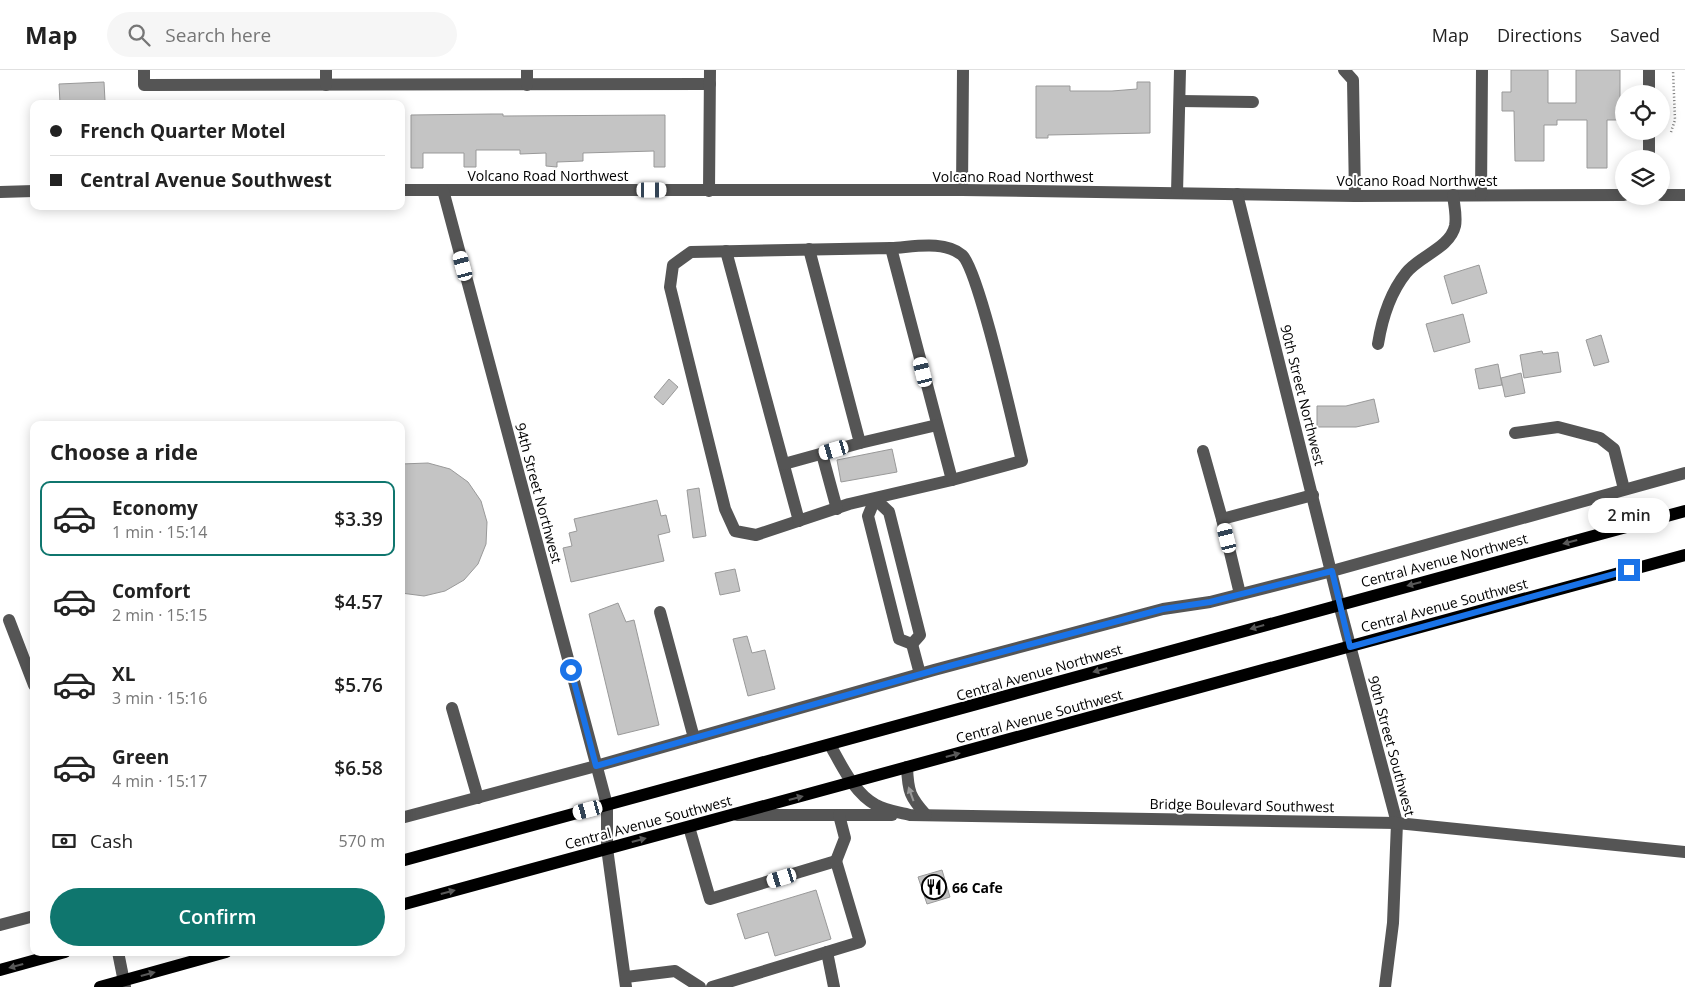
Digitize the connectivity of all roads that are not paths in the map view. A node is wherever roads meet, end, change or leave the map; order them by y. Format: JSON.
{"nodes":[{"id":1,"x":144,"y":70,"type":"edge"},
{"id":2,"x":326,"y":70,"type":"edge"},
{"id":3,"x":527,"y":70,"type":"edge"},
{"id":4,"x":710,"y":70,"type":"edge"},
{"id":5,"x":963,"y":70,"type":"edge"},
{"id":6,"x":1180,"y":70,"type":"edge"},
{"id":7,"x":1344,"y":70,"type":"edge"},
{"id":8,"x":1482,"y":70,"type":"edge"},
{"id":9,"x":1649,"y":70,"type":"edge"},
{"id":10,"x":710,"y":84,"type":"junction"},
{"id":11,"x":326,"y":85,"type":"junction"},
{"id":12,"x":527,"y":85,"type":"junction"},
{"id":13,"x":1649,"y":85,"type":"edge"},
{"id":14,"x":1180,"y":101,"type":"junction"},
{"id":15,"x":1253,"y":102,"type":"dead end"},
{"id":16,"x":405,"y":190,"type":"edge"},
{"id":17,"x":443,"y":190,"type":"junction"},
{"id":18,"x":962,"y":190,"type":"junction"},
{"id":19,"x":709,"y":191,"type":"junction"},
{"id":20,"x":0,"y":192,"type":"edge"},
{"id":21,"x":30,"y":192,"type":"edge"},
{"id":22,"x":1176,"y":193,"type":"junction"},
{"id":23,"x":1237,"y":194,"type":"junction"},
{"id":24,"x":1452,"y":195,"type":"junction"},
{"id":25,"x":1482,"y":195,"type":"junction"},
{"id":26,"x":1615,"y":195,"type":"edge"},
{"id":27,"x":1670,"y":195,"type":"edge"},
{"id":28,"x":1685,"y":195,"type":"edge"},
{"id":29,"x":1354,"y":196,"type":"junction"},
{"id":30,"x":891,"y":248,"type":"junction"},
{"id":31,"x":809,"y":250,"type":"junction"},
{"id":32,"x":726,"y":251,"type":"junction"},
{"id":33,"x":1378,"y":344,"type":"dead end"},
{"id":34,"x":936,"y":425,"type":"junction"},
{"id":35,"x":1516,"y":433,"type":"dead end"},
{"id":36,"x":860,"y":442,"type":"junction"},
{"id":37,"x":1203,"y":451,"type":"dead end"},
{"id":38,"x":822,"y":454,"type":"junction"},
{"id":39,"x":784,"y":464,"type":"junction"},
{"id":40,"x":1685,"y":473,"type":"edge"},
{"id":41,"x":952,"y":480,"type":"junction"},
{"id":42,"x":1624,"y":490,"type":"junction"},
{"id":43,"x":1312,"y":495,"type":"junction"},
{"id":44,"x":875,"y":499,"type":"junction"},
{"id":45,"x":837,"y":509,"type":"junction"},
{"id":46,"x":1685,"y":510,"type":"edge"},
{"id":47,"x":1222,"y":519,"type":"junction"},
{"id":48,"x":799,"y":521,"type":"junction"},
{"id":49,"x":895,"y":530,"type":"junction"},
{"id":50,"x":873,"y":535,"type":"junction"},
{"id":51,"x":1685,"y":555,"type":"edge"},
{"id":52,"x":1332,"y":571,"type":"junction"},
{"id":53,"x":1240,"y":594,"type":"junction"},
{"id":54,"x":1339,"y":604,"type":"junction"},
{"id":55,"x":660,"y":612,"type":"dead end"},
{"id":56,"x":9,"y":620,"type":"dead end"},
{"id":57,"x":912,"y":644,"type":"junction"},
{"id":58,"x":1350,"y":647,"type":"junction"},
{"id":59,"x":920,"y":674,"type":"junction"},
{"id":60,"x":30,"y":675,"type":"edge"},
{"id":61,"x":452,"y":708,"type":"dead end"},
{"id":62,"x":694,"y":738,"type":"junction"},
{"id":63,"x":830,"y":746,"type":"junction"},
{"id":64,"x":596,"y":766,"type":"junction"},
{"id":65,"x":907,"y":767,"type":"junction"},
{"id":66,"x":852,"y":782,"type":"junction"},
{"id":67,"x":478,"y":798,"type":"junction"},
{"id":68,"x":607,"y":805,"type":"junction"},
{"id":69,"x":732,"y":815,"type":"junction"},
{"id":70,"x":839,"y":815,"type":"junction"},
{"id":71,"x":910,"y":815,"type":"junction"},
{"id":72,"x":926,"y":815,"type":"junction"},
{"id":73,"x":405,"y":817,"type":"edge"},
{"id":74,"x":1397,"y":823,"type":"junction"},
{"id":75,"x":688,"y":827,"type":"junction"},
{"id":76,"x":607,"y":848,"type":"junction"},
{"id":77,"x":1685,"y":852,"type":"edge"},
{"id":78,"x":405,"y":860,"type":"edge"},
{"id":79,"x":836,"y":861,"type":"junction"},
{"id":80,"x":405,"y":904,"type":"edge"},
{"id":81,"x":30,"y":917,"type":"edge"},
{"id":82,"x":0,"y":925,"type":"edge"},
{"id":83,"x":826,"y":952,"type":"junction"},
{"id":84,"x":51,"y":956,"type":"edge"},
{"id":85,"x":119,"y":956,"type":"edge"},
{"id":86,"x":213,"y":956,"type":"edge"},
{"id":87,"x":0,"y":970,"type":"edge"},
{"id":88,"x":626,"y":982,"type":"edge"},
{"id":89,"x":124,"y":984,"type":"edge"},
{"id":90,"x":100,"y":987,"type":"edge"},
{"id":91,"x":700,"y":987,"type":"edge"},
{"id":92,"x":712,"y":987,"type":"edge"},
{"id":93,"x":834,"y":987,"type":"edge"},
{"id":94,"x":1385,"y":987,"type":"edge"}],
"edges":[{"from":1,"to":11,"type":"street"},
{"from":2,"to":11,"type":"street"},
{"from":3,"to":12,"type":"street"},
{"from":4,"to":10,"type":"street"},
{"from":5,"to":18,"type":"street"},
{"from":6,"to":14,"type":"street"},
{"from":7,"to":29,"type":"street"},
{"from":8,"to":25,"type":"street"},
{"from":9,"to":13,"type":"street"},
{"from":10,"to":12,"type":"street"},
{"from":10,"to":19,"type":"street"},
{"from":11,"to":12,"type":"street"},
{"from":14,"to":15,"type":"street"},
{"from":14,"to":22,"type":"street"},
{"from":16,"to":17,"type":"street","name":"Volcano Road Northwest"},
{"from":17,"to":19,"type":"street","name":"Volcano Road Northwest"},
{"from":17,"to":64,"type":"street","name":"94th Street Northwest"},
{"from":18,"to":19,"type":"street","name":"Volcano Road Northwest"},
{"from":18,"to":22,"type":"street","name":"Volcano Road Northwest"},
{"from":20,"to":21,"type":"street"},
{"from":22,"to":23,"type":"street","name":"Volcano Road Northwest"},
{"from":23,"to":29,"type":"street","name":"Volcano Road Northwest"},
{"from":23,"to":43,"type":"street","name":"90th Street Northwest"},
{"from":24,"to":25,"type":"street","name":"Volcano Road Northwest"},
{"from":24,"to":29,"type":"street","name":"Volcano Road Northwest"},
{"from":24,"to":33,"type":"street"},
{"from":25,"to":26,"type":"street","name":"Volcano Road Northwest"},
{"from":27,"to":28,"type":"street"},
{"from":30,"to":31,"type":"street"},
{"from":30,"to":34,"type":"street"},
{"from":30,"to":41,"type":"street"},
{"from":31,"to":32,"type":"street"},
{"from":31,"to":36,"type":"street"},
{"from":32,"to":39,"type":"street"},
{"from":32,"to":48,"type":"street"},
{"from":34,"to":36,"type":"street"},
{"from":34,"to":41,"type":"street"},
{"from":35,"to":42,"type":"street"},
{"from":36,"to":38,"type":"street"},
{"from":37,"to":47,"type":"street"},
{"from":38,"to":39,"type":"street"},
{"from":38,"to":45,"type":"street"},
{"from":39,"to":48,"type":"street"},
{"from":40,"to":42,"type":"street","name":"Central Avenue Northwest"},
{"from":41,"to":44,"type":"street"},
{"from":42,"to":52,"type":"street","name":"Central Avenue Northwest"},
{"from":43,"to":47,"type":"street"},
{"from":43,"to":52,"type":"street","name":"90th Street Northwest"},
{"from":44,"to":45,"type":"street"},
{"from":44,"to":49,"type":"street"},
{"from":44,"to":50,"type":"street"},
{"from":45,"to":48,"type":"street"},
{"from":46,"to":54,"type":"main road","name":"Central Avenue Northwest","one_way":true},
{"from":47,"to":53,"type":"street"},
{"from":49,"to":50,"type":"street"},
{"from":49,"to":57,"type":"street"},
{"from":50,"to":57,"type":"street"},
{"from":51,"to":58,"type":"main road","name":"Central Avenue Southwest"},
{"from":52,"to":53,"type":"street","name":"Central Avenue Northwest"},
{"from":52,"to":54,"type":"street","name":"90th Street Northwest"},
{"from":53,"to":59,"type":"street","name":"Central Avenue Northwest"},
{"from":54,"to":58,"type":"street","name":"90th Street Southwest"},
{"from":54,"to":63,"type":"main road","name":"Central Avenue Northwest","one_way":true},
{"from":55,"to":62,"type":"street"},
{"from":56,"to":60,"type":"street"},
{"from":57,"to":59,"type":"street"},
{"from":65,"to":58,"type":"main road","name":"Central Avenue Southwest","one_way":true},
{"from":58,"to":74,"type":"street","name":"90th Street Southwest"},
{"from":59,"to":62,"type":"street","name":"Central Avenue Northwest"},
{"from":61,"to":67,"type":"street"},
{"from":62,"to":64,"type":"street","name":"Central Avenue Northwest"},
{"from":63,"to":66,"type":"street","name":"Bridge Boulevard Southwest"},
{"from":63,"to":68,"type":"main road","name":"Central Avenue Northwest"},
{"from":64,"to":67,"type":"street","name":"Central Avenue Northwest"},
{"from":64,"to":68,"type":"street","name":"94th Street Northwest"},
{"from":65,"to":66,"type":"main road","name":"Central Avenue Southwest"},
{"from":72,"to":65,"type":"street","one_way":true},
{"from":69,"to":66,"type":"main road","name":"Central Avenue Southwest","one_way":true},
{"from":66,"to":71,"type":"street","name":"Bridge Boulevard Southwest"},
{"from":67,"to":73,"type":"street","name":"Central Avenue Northwest"},
{"from":68,"to":76,"type":"street","name":"94th Street Northwest"},
{"from":68,"to":78,"type":"main road","name":"Central Avenue Northwest"},
{"from":69,"to":70,"type":"street"},
{"from":69,"to":75,"type":"main road","name":"Central Avenue Southwest"},
{"from":70,"to":71,"type":"street"},
{"from":70,"to":79,"type":"street"},
{"from":71,"to":72,"type":"street","name":"Bridge Boulevard Southwest"},
{"from":72,"to":74,"type":"street","name":"Bridge Boulevard Southwest"},
{"from":74,"to":77,"type":"street","name":"Bridge Boulevard Southwest"},
{"from":74,"to":94,"type":"street","name":"90th Street Southwest"},
{"from":76,"to":75,"type":"main road","name":"Central Avenue Southwest","one_way":true},
{"from":75,"to":79,"type":"street"},
{"from":80,"to":76,"type":"main road","name":"Central Avenue Southwest","one_way":true},
{"from":76,"to":88,"type":"street","name":"94th Street Northwest"},
{"from":79,"to":83,"type":"street"},
{"from":81,"to":82,"type":"street"},
{"from":83,"to":92,"type":"street"},
{"from":83,"to":93,"type":"street"},
{"from":84,"to":87,"type":"main road","one_way":true},
{"from":85,"to":89,"type":"street"},
{"from":89,"to":86,"type":"main road","one_way":true},
{"from":88,"to":91,"type":"street"},
{"from":89,"to":90,"type":"main road"}]}
